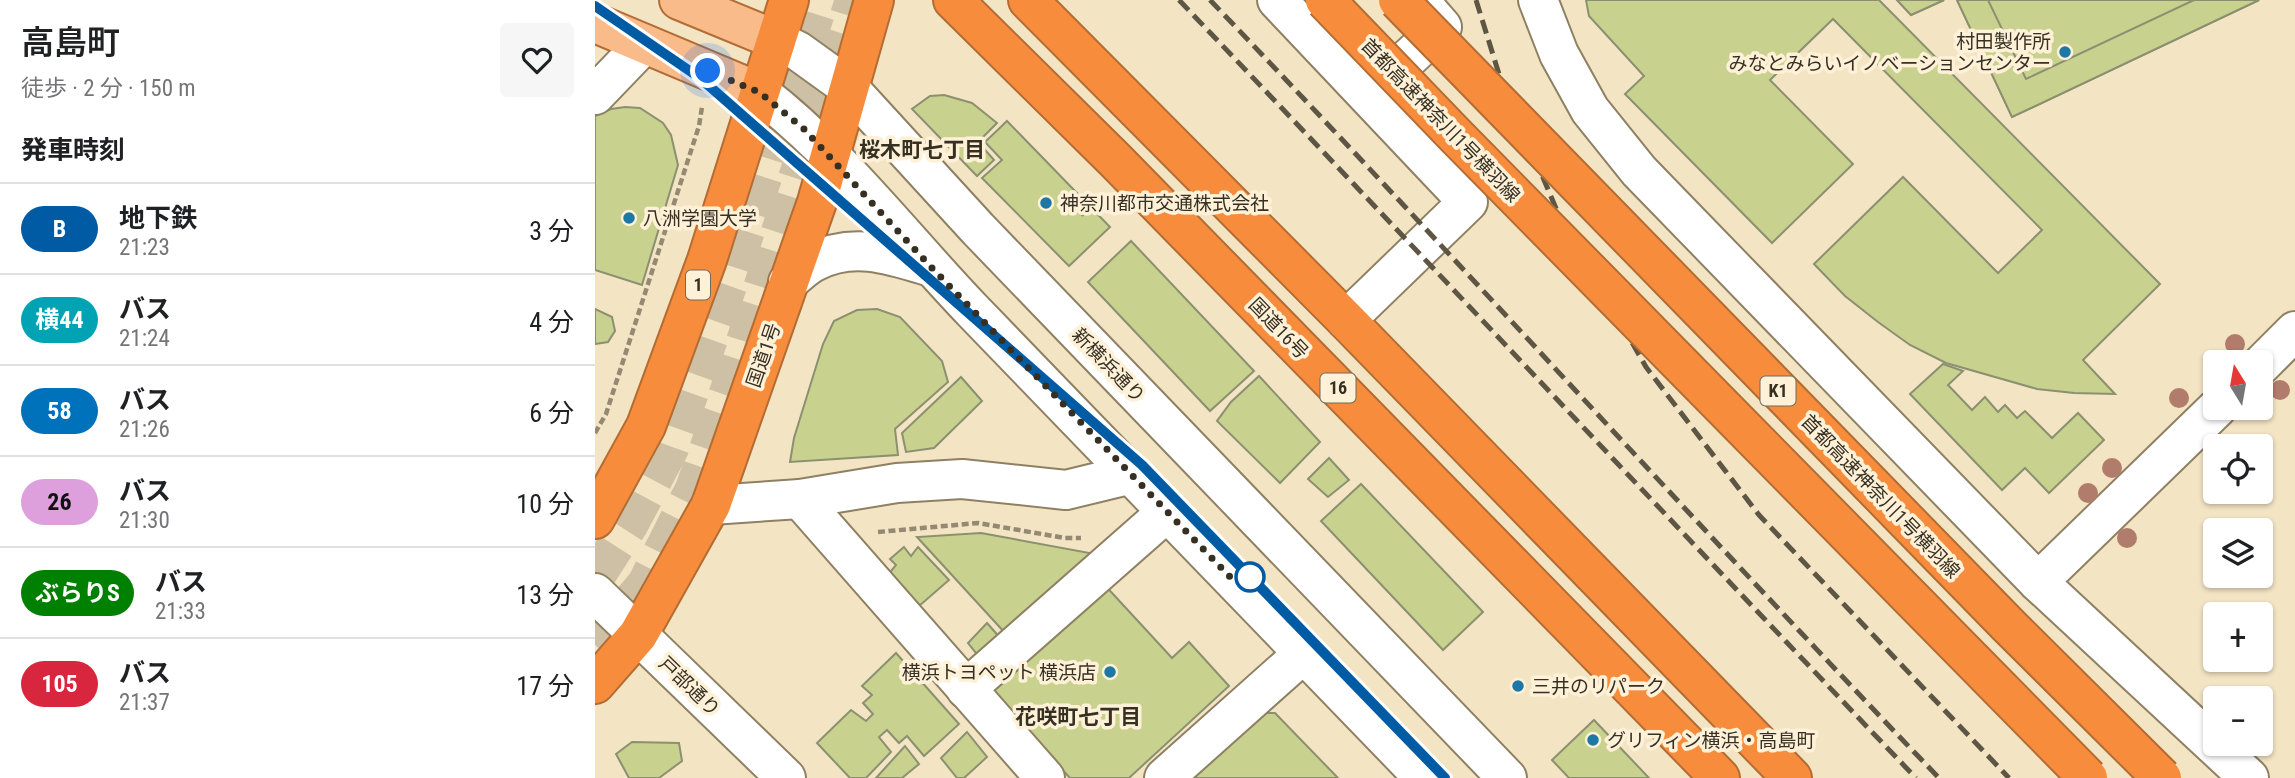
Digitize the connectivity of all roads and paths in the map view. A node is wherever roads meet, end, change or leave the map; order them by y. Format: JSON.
{"nodes":[{"id":1,"x":679,"y":0,"type":"edge"},
{"id":2,"x":789,"y":0,"type":"edge"},
{"id":3,"x":874,"y":0,"type":"edge"},
{"id":4,"x":953,"y":0,"type":"edge"},
{"id":5,"x":1028,"y":0,"type":"edge"},
{"id":6,"x":1277,"y":0,"type":"edge"},
{"id":7,"x":1325,"y":0,"type":"edge"},
{"id":8,"x":1398,"y":0,"type":"edge"},
{"id":9,"x":1418,"y":0,"type":"edge"},
{"id":10,"x":1538,"y":0,"type":"edge"},
{"id":11,"x":595,"y":23,"type":"edge"},
{"id":12,"x":776,"y":40,"type":"junction"},
{"id":13,"x":644,"y":44,"type":"junction"},
{"id":14,"x":848,"y":88,"type":"junction"},
{"id":15,"x":759,"y":92,"type":"junction"},
{"id":16,"x":595,"y":95,"type":"edge"},
{"id":17,"x":1369,"y":95,"type":"junction"},
{"id":18,"x":703,"y":103,"type":"dead end"},
{"id":19,"x":831,"y":157,"type":"junction"},
{"id":20,"x":1101,"y":197,"type":"dead end"},
{"id":21,"x":1081,"y":215,"type":"dead end"},
{"id":22,"x":931,"y":267,"type":"junction"},
{"id":23,"x":788,"y":282,"type":"junction"},
{"id":24,"x":1346,"y":320,"type":"junction"},
{"id":25,"x":2295,"y":331,"type":"edge"},
{"id":26,"x":2273,"y":353,"type":"edge"},
{"id":27,"x":2205,"y":420,"type":"edge"},
{"id":28,"x":595,"y":433,"type":"edge"},
{"id":29,"x":1132,"y":474,"type":"junction"},
{"id":30,"x":800,"y":499,"type":"junction"},
{"id":31,"x":711,"y":505,"type":"junction"},
{"id":32,"x":1167,"y":512,"type":"junction"},
{"id":33,"x":595,"y":519,"type":"edge"},
{"id":34,"x":832,"y":535,"type":"junction"},
{"id":35,"x":1067,"y":547,"type":"dead end"},
{"id":36,"x":2038,"y":582,"type":"junction"},
{"id":37,"x":595,"y":593,"type":"edge"},
{"id":38,"x":638,"y":635,"type":"junction"},
{"id":39,"x":1304,"y":653,"type":"junction"},
{"id":40,"x":595,"y":684,"type":"edge"},
{"id":41,"x":966,"y":689,"type":"junction"},
{"id":42,"x":786,"y":778,"type":"edge"},
{"id":43,"x":1045,"y":778,"type":"edge"},
{"id":44,"x":1164,"y":778,"type":"edge"},
{"id":45,"x":1425,"y":778,"type":"edge"},
{"id":46,"x":1507,"y":778,"type":"edge"},
{"id":47,"x":1720,"y":778,"type":"edge"},
{"id":48,"x":1792,"y":778,"type":"edge"},
{"id":49,"x":2088,"y":778,"type":"edge"},
{"id":50,"x":2162,"y":778,"type":"edge"},
{"id":51,"x":2249,"y":778,"type":"edge"}],
"edges":[{"from":1,"to":12,"type":"main road","name":"新横浜通り"},
{"from":2,"to":12,"type":"highway","number":"1"},
{"from":3,"to":14,"type":"highway","name":"国道1号"},
{"from":4,"to":47,"type":"highway","name":"国道16号","number":"16"},
{"from":5,"to":24,"type":"highway"},
{"from":6,"to":17,"type":"street"},
{"from":7,"to":49,"type":"highway","name":"首都高速神奈川1号横羽線","number":"K1","bridge":true},
{"from":8,"to":50,"type":"highway","name":"首都高速神奈川1号横羽線","number":"K1","bridge":true},
{"from":9,"to":17,"type":"street"},
{"from":10,"to":36,"type":"street"},
{"from":11,"to":13,"type":"main road"},
{"from":12,"to":14,"type":"street","name":"新横浜通り"},
{"from":12,"to":15,"type":"highway","number":"1"},
{"from":13,"to":15,"type":"main road"},
{"from":13,"to":16,"type":"street"},
{"from":14,"to":19,"type":"highway","name":"国道1号"},
{"from":14,"to":46,"type":"street","name":"新横浜通り"},
{"from":15,"to":19,"type":"street"},
{"from":15,"to":33,"type":"highway","number":"1"},
{"from":17,"to":24,"type":"street"},
{"from":18,"to":28,"type":"path"},
{"from":19,"to":22,"type":"street"},
{"from":19,"to":23,"type":"highway","name":"国道1号"},
{"from":20,"to":21,"type":"path"},
{"from":22,"to":23,"type":"street"},
{"from":22,"to":29,"type":"street"},
{"from":23,"to":31,"type":"highway","name":"国道1号"},
{"from":24,"to":48,"type":"highway"},
{"from":25,"to":26,"type":"street"},
{"from":27,"to":36,"type":"street"},
{"from":29,"to":30,"type":"street"},
{"from":29,"to":32,"type":"street"},
{"from":30,"to":31,"type":"street"},
{"from":30,"to":34,"type":"street"},
{"from":31,"to":38,"type":"highway","name":"国道1号"},
{"from":32,"to":39,"type":"street"},
{"from":32,"to":41,"type":"street"},
{"from":34,"to":35,"type":"path"},
{"from":34,"to":41,"type":"street"},
{"from":36,"to":51,"type":"street"},
{"from":37,"to":38,"type":"street","name":"戸部通り"},
{"from":38,"to":40,"type":"highway","name":"国道1号"},
{"from":38,"to":42,"type":"street","name":"戸部通り"},
{"from":39,"to":44,"type":"street"},
{"from":39,"to":45,"type":"street"},
{"from":41,"to":43,"type":"street"}]}
